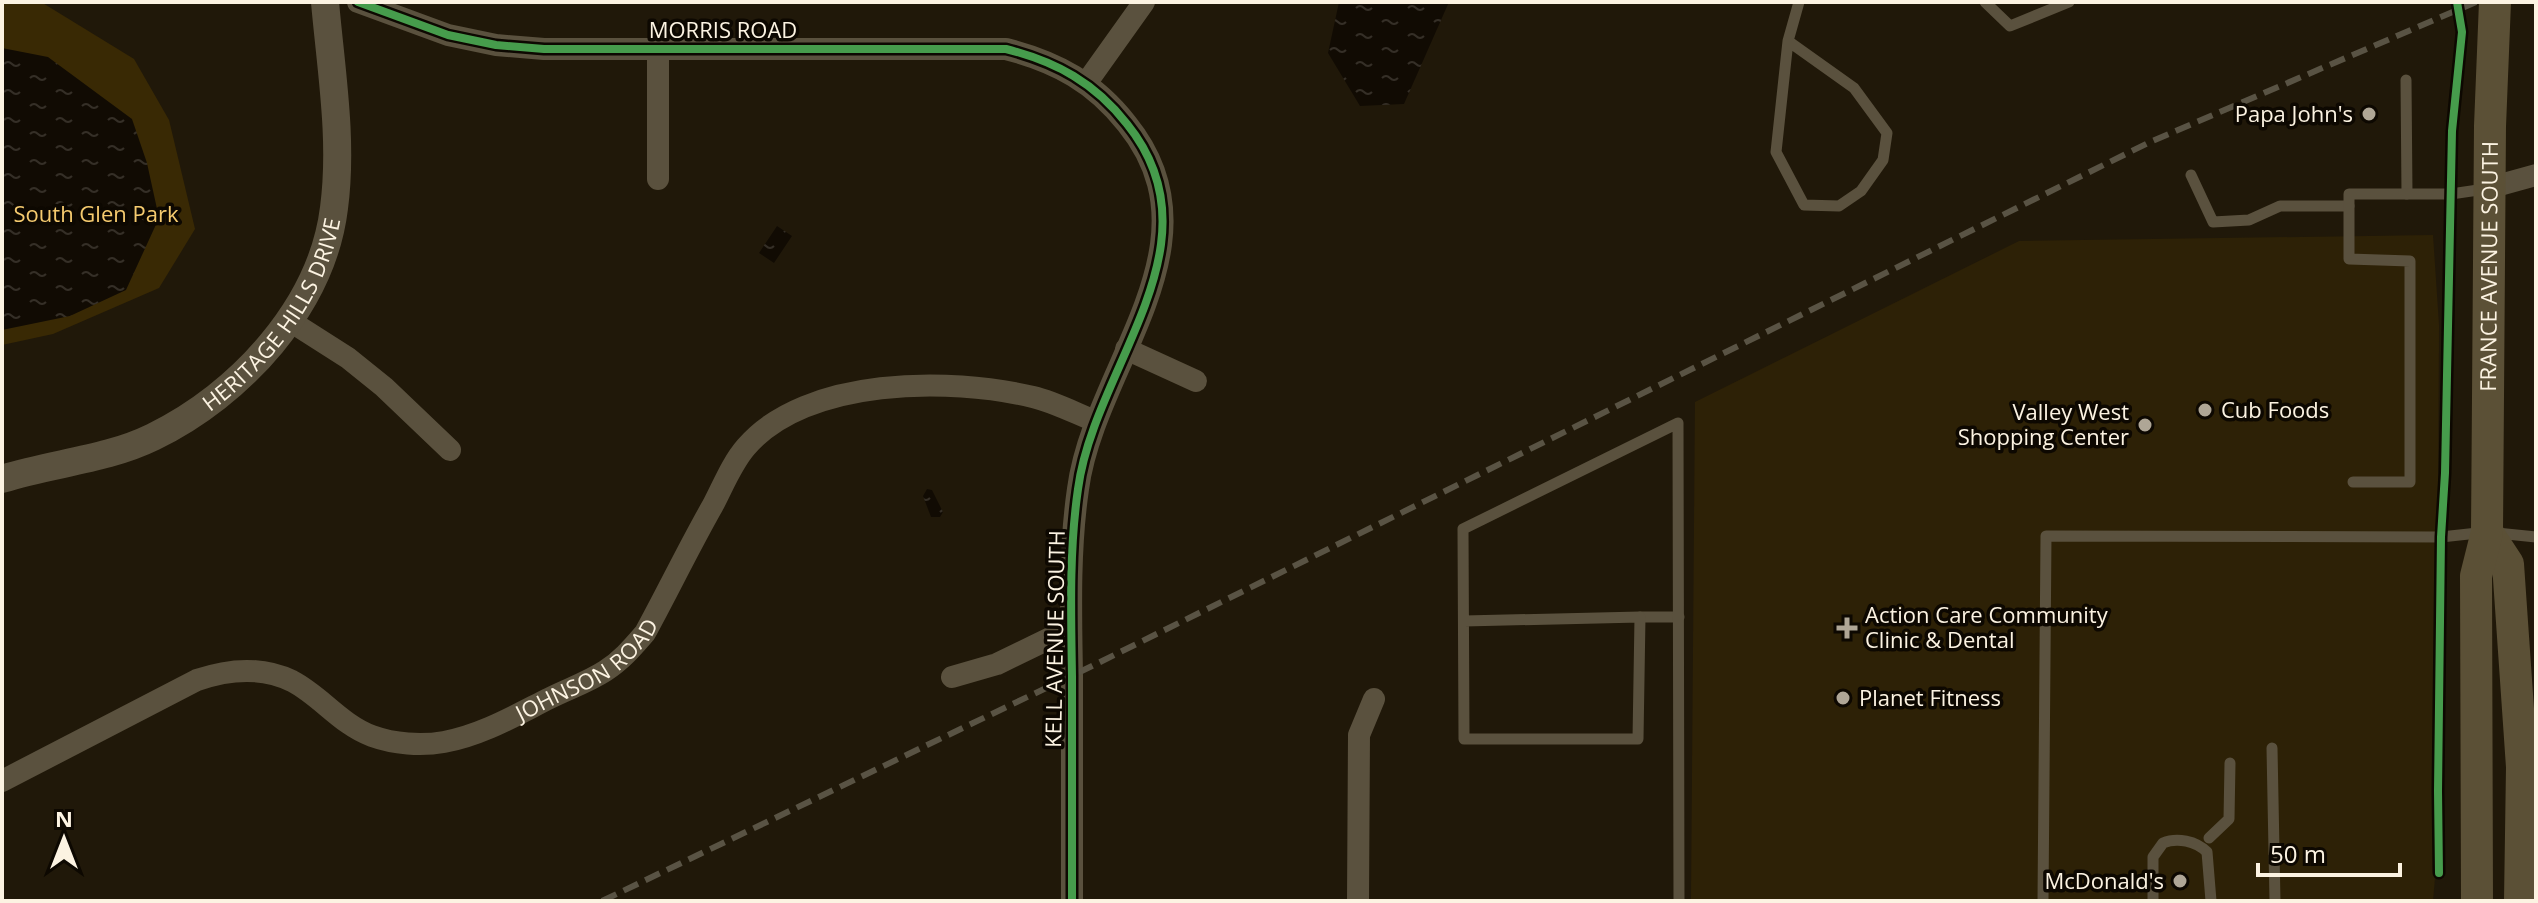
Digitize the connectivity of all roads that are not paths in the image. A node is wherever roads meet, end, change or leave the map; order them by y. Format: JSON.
{"nodes":[{"id":1,"x":358,"y":2,"type":"edge"},
{"id":2,"x":1144,"y":2,"type":"edge"},
{"id":3,"x":1799,"y":2,"type":"edge"},
{"id":4,"x":1985,"y":2,"type":"edge"},
{"id":5,"x":2069,"y":2,"type":"edge"},
{"id":6,"x":2495,"y":2,"type":"edge"},
{"id":7,"x":326,"y":4,"type":"edge"},
{"id":8,"x":1788,"y":41,"type":"junction"},
{"id":9,"x":658,"y":49,"type":"junction"},
{"id":10,"x":2406,"y":80,"type":"dead end"},
{"id":11,"x":1087,"y":82,"type":"junction"},
{"id":12,"x":2191,"y":175,"type":"dead end"},
{"id":13,"x":2536,"y":175,"type":"edge"},
{"id":14,"x":658,"y":179,"type":"dead end"},
{"id":15,"x":2489,"y":188,"type":"junction"},
{"id":16,"x":2407,"y":194,"type":"junction"},
{"id":17,"x":2349,"y":206,"type":"junction"},
{"id":18,"x":290,"y":321,"type":"junction"},
{"id":19,"x":1126,"y":349,"type":"junction"},
{"id":20,"x":1196,"y":381,"type":"dead end"},
{"id":21,"x":1095,"y":421,"type":"junction"},
{"id":22,"x":450,"y":450,"type":"dead end"},
{"id":23,"x":2,"y":479,"type":"edge"},
{"id":24,"x":2353,"y":482,"type":"dead end"},
{"id":25,"x":2487,"y":532,"type":"junction"},
{"id":26,"x":2536,"y":537,"type":"edge"},
{"id":27,"x":1640,"y":617,"type":"junction"},
{"id":28,"x":1679,"y":617,"type":"junction"},
{"id":29,"x":1464,"y":621,"type":"junction"},
{"id":30,"x":1071,"y":628,"type":"junction"},
{"id":31,"x":952,"y":677,"type":"dead end"},
{"id":32,"x":1374,"y":699,"type":"dead end"},
{"id":33,"x":2272,"y":748,"type":"dead end"},
{"id":34,"x":2230,"y":763,"type":"dead end"},
{"id":35,"x":2,"y":781,"type":"edge"},
{"id":36,"x":2521,"y":827,"type":"junction"},
{"id":37,"x":2209,"y":838,"type":"dead end"},
{"id":38,"x":2476,"y":852,"type":"junction"},
{"id":39,"x":2536,"y":868,"type":"edge"},
{"id":40,"x":1072,"y":901,"type":"edge"},
{"id":41,"x":1358,"y":901,"type":"edge"},
{"id":42,"x":1679,"y":901,"type":"edge"},
{"id":43,"x":2043,"y":901,"type":"edge"},
{"id":44,"x":2153,"y":901,"type":"edge"},
{"id":45,"x":2211,"y":901,"type":"edge"},
{"id":46,"x":2275,"y":901,"type":"edge"},
{"id":47,"x":2461,"y":901,"type":"edge"},
{"id":48,"x":2477,"y":901,"type":"edge"},
{"id":49,"x":2520,"y":901,"type":"edge"}],
"edges":[{"from":1,"to":7,"type":"street","name":"MORRIS ROAD"},
{"from":1,"to":9,"type":"street","name":"MORRIS ROAD"},
{"from":2,"to":11,"type":"street"},
{"from":3,"to":8,"type":"lane"},
{"from":4,"to":5,"type":"lane"},
{"from":6,"to":15,"type":"main road","name":"FRANCE AVENUE SOUTH"},
{"from":7,"to":18,"type":"street","name":"HERITAGE HILLS DRIVE"},
{"from":8,"to":8,"type":"lane"},
{"from":9,"to":11,"type":"street","name":"MORRIS ROAD"},
{"from":9,"to":14,"type":"street"},
{"from":10,"to":16,"type":"lane"},
{"from":11,"to":19,"type":"street","name":"KELL AVENUE SOUTH"},
{"from":12,"to":17,"type":"lane"},
{"from":13,"to":15,"type":"street"},
{"from":15,"to":16,"type":"lane"},
{"from":15,"to":25,"type":"main road","name":"FRANCE AVENUE SOUTH"},
{"from":16,"to":17,"type":"lane"},
{"from":17,"to":24,"type":"lane"},
{"from":18,"to":22,"type":"street"},
{"from":18,"to":23,"type":"street","name":"HERITAGE HILLS DRIVE"},
{"from":19,"to":20,"type":"street"},
{"from":19,"to":21,"type":"street","name":"KELL AVENUE SOUTH"},
{"from":21,"to":30,"type":"street","name":"KELL AVENUE SOUTH"},
{"from":21,"to":35,"type":"street","name":"JOHNSON ROAD"},
{"from":25,"to":26,"type":"lane"},
{"from":25,"to":36,"type":"main road"},
{"from":25,"to":38,"type":"main road","name":"FRANCE AVENUE SOUTH"},
{"from":25,"to":43,"type":"lane"},
{"from":27,"to":28,"type":"lane"},
{"from":27,"to":29,"type":"lane"},
{"from":27,"to":29,"type":"lane"},
{"from":28,"to":29,"type":"lane"},
{"from":28,"to":42,"type":"lane"},
{"from":30,"to":31,"type":"street"},
{"from":30,"to":40,"type":"street","name":"KELL AVENUE SOUTH"},
{"from":32,"to":41,"type":"street"},
{"from":33,"to":46,"type":"lane"},
{"from":34,"to":37,"type":"lane"},
{"from":36,"to":39,"type":"main road"},
{"from":36,"to":49,"type":"main road"},
{"from":38,"to":47,"type":"main road"},
{"from":38,"to":48,"type":"main road","name":"FRANCE AVENUE SOUTH"},
{"from":44,"to":45,"type":"lane"}]}
